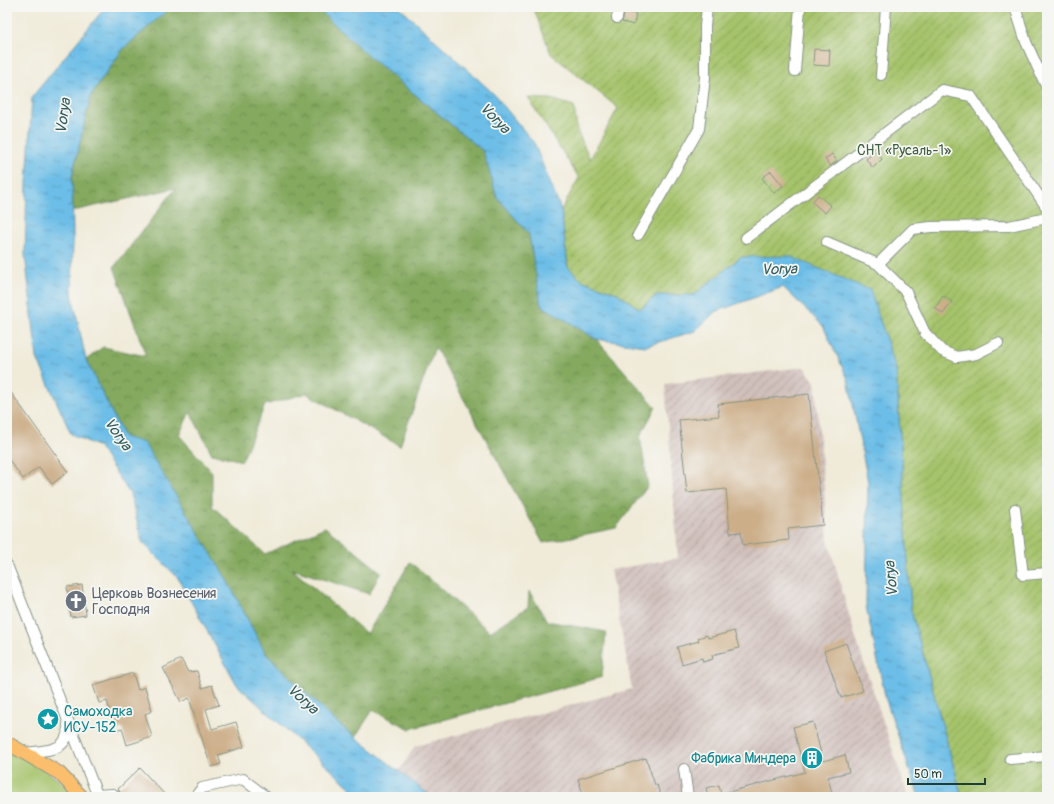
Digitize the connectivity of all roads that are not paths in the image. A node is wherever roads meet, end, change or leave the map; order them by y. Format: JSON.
{"nodes":[{"id":1,"x":619,"y":7,"type":"edge"},
{"id":2,"x":707,"y":7,"type":"edge"},
{"id":3,"x":800,"y":7,"type":"edge"},
{"id":4,"x":886,"y":7,"type":"edge"},
{"id":5,"x":1015,"y":7,"type":"edge"},
{"id":6,"x":617,"y":18,"type":"dead end"},
{"id":7,"x":795,"y":71,"type":"dead end"},
{"id":8,"x":881,"y":75,"type":"dead end"},
{"id":9,"x":1047,"y":88,"type":"edge"},
{"id":10,"x":1047,"y":208,"type":"edge"},
{"id":11,"x":1047,"y":218,"type":"edge"},
{"id":12,"x":638,"y":235,"type":"dead end"},
{"id":13,"x":746,"y":238,"type":"dead end"},
{"id":14,"x":827,"y":242,"type":"dead end"},
{"id":15,"x":878,"y":264,"type":"junction"},
{"id":16,"x":998,"y":344,"type":"dead end"},
{"id":17,"x":1016,"y":509,"type":"dead end"},
{"id":18,"x":7,"y":565,"type":"edge"},
{"id":19,"x":1047,"y":573,"type":"edge"},
{"id":20,"x":7,"y":591,"type":"edge"},
{"id":21,"x":18,"y":592,"type":"junction"},
{"id":22,"x":68,"y":723,"type":"junction"},
{"id":23,"x":7,"y":743,"type":"edge"},
{"id":24,"x":24,"y":753,"type":"junction"},
{"id":25,"x":1047,"y":756,"type":"edge"},
{"id":26,"x":1010,"y":759,"type":"dead end"},
{"id":27,"x":684,"y":769,"type":"dead end"},
{"id":28,"x":98,"y":796,"type":"edge"},
{"id":29,"x":82,"y":797,"type":"edge"},
{"id":30,"x":116,"y":797,"type":"edge"},
{"id":31,"x":195,"y":797,"type":"edge"},
{"id":32,"x":266,"y":797,"type":"edge"},
{"id":33,"x":688,"y":797,"type":"edge"}],
"edges":[{"from":1,"to":6,"type":"street"},
{"from":2,"to":12,"type":"street"},
{"from":3,"to":7,"type":"street"},
{"from":4,"to":8,"type":"street"},
{"from":5,"to":9,"type":"street"},
{"from":10,"to":13,"type":"street"},
{"from":11,"to":15,"type":"street"},
{"from":14,"to":15,"type":"street"},
{"from":15,"to":16,"type":"street"},
{"from":17,"to":19,"type":"street"},
{"from":18,"to":21,"type":"street"},
{"from":20,"to":21,"type":"street"},
{"from":21,"to":22,"type":"street"},
{"from":22,"to":24,"type":"street"},
{"from":22,"to":28,"type":"street"},
{"from":23,"to":24,"type":"main road"},
{"from":24,"to":29,"type":"main road"},
{"from":25,"to":26,"type":"street"},
{"from":27,"to":33,"type":"street"},
{"from":28,"to":30,"type":"street"},
{"from":31,"to":32,"type":"street"}]}
